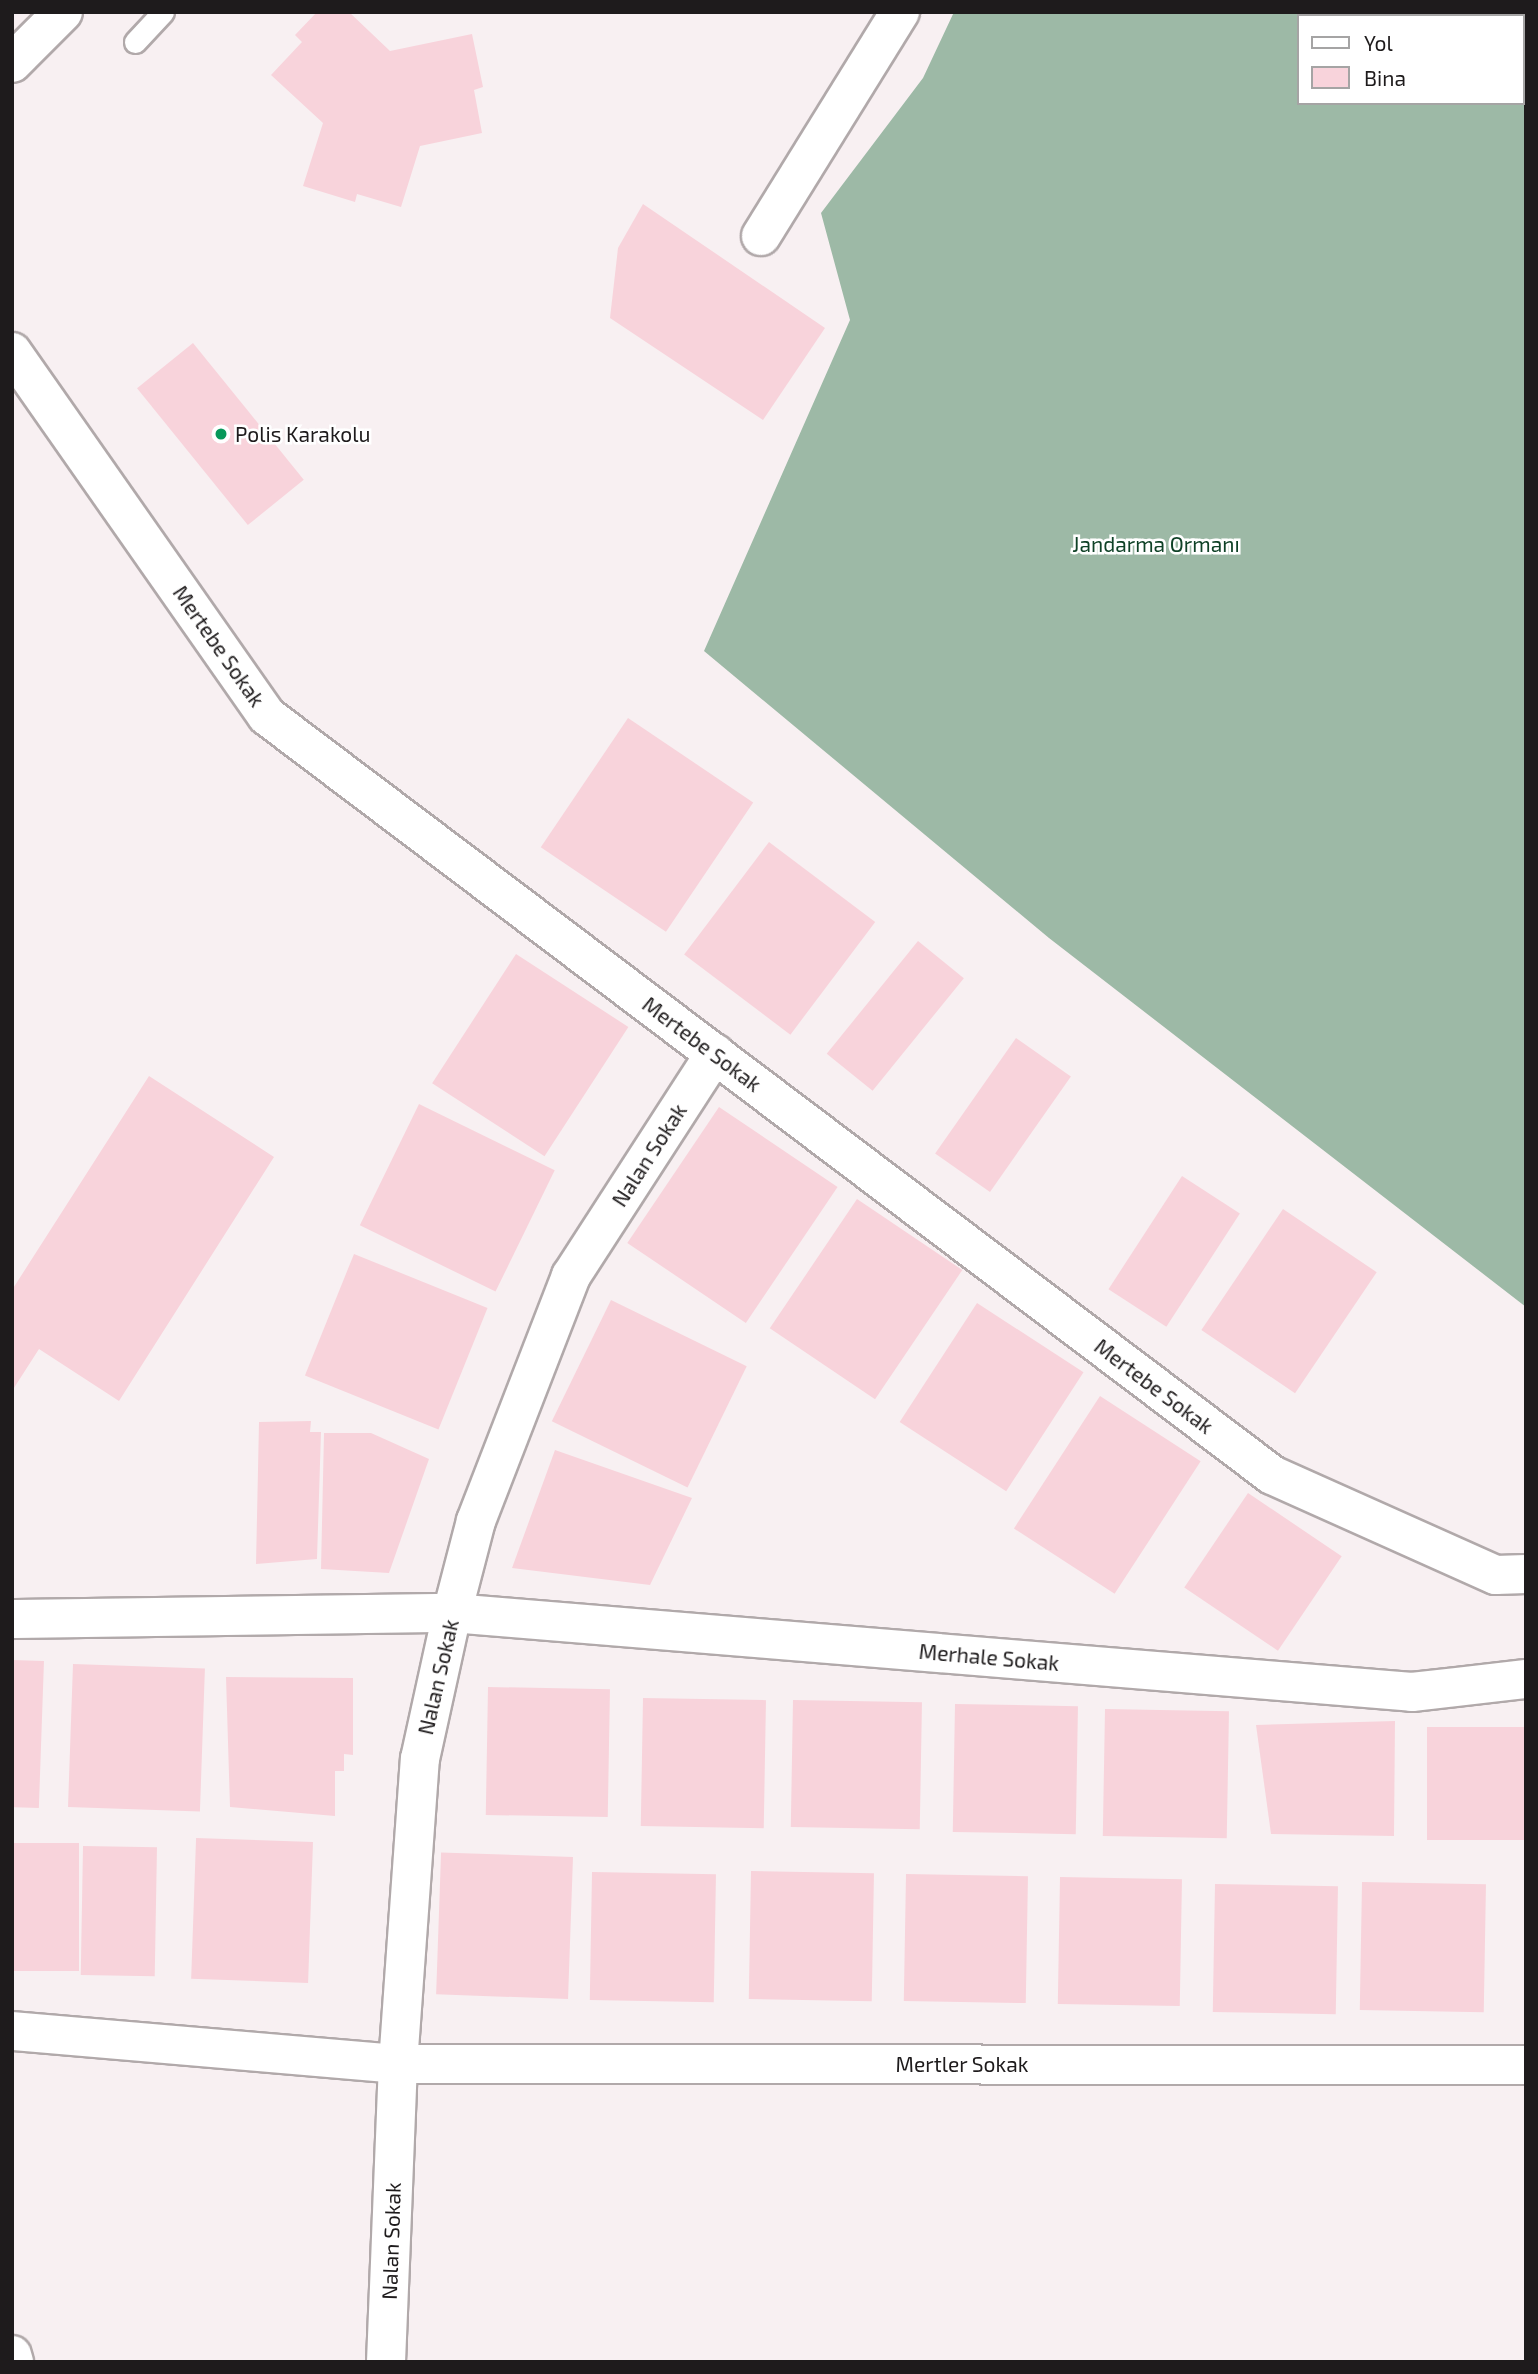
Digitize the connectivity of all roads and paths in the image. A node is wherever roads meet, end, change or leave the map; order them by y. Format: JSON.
{"nodes":[{"id":1,"x":63,"y":12,"type":"edge"},
{"id":2,"x":163,"y":12,"type":"edge"},
{"id":3,"x":900,"y":12,"type":"edge"},
{"id":4,"x":135,"y":42,"type":"dead end"},
{"id":5,"x":12,"y":62,"type":"edge"},
{"id":6,"x":761,"y":236,"type":"dead end"},
{"id":7,"x":12,"y":352,"type":"edge"},
{"id":8,"x":715,"y":1053,"type":"junction"},
{"id":9,"x":1526,"y":1574,"type":"edge"},
{"id":10,"x":453,"y":1613,"type":"junction"},
{"id":11,"x":12,"y":1619,"type":"edge"},
{"id":12,"x":1526,"y":1679,"type":"edge"},
{"id":13,"x":12,"y":2031,"type":"edge"},
{"id":14,"x":398,"y":2064,"type":"junction"},
{"id":15,"x":1526,"y":2065,"type":"edge"},
{"id":16,"x":12,"y":2355,"type":"edge"},
{"id":17,"x":14,"y":2362,"type":"edge"},
{"id":18,"x":386,"y":2362,"type":"edge"}],
"edges":[{"from":1,"to":5,"type":"street"},
{"from":2,"to":4,"type":"lane"},
{"from":3,"to":6,"type":"street"},
{"from":7,"to":8,"type":"street","name":"Mertebe Sokak"},
{"from":8,"to":9,"type":"street","name":"Mertebe Sokak"},
{"from":8,"to":10,"type":"street","name":"Nalan Sokak"},
{"from":10,"to":11,"type":"street","name":"Merhale Sokak"},
{"from":10,"to":12,"type":"street","name":"Merhale Sokak"},
{"from":10,"to":14,"type":"street","name":"Nalan Sokak"},
{"from":13,"to":14,"type":"street","name":"Mertler Sokak"},
{"from":14,"to":15,"type":"street","name":"Mertler Sokak"},
{"from":14,"to":18,"type":"street","name":"Nalan Sokak"},
{"from":16,"to":17,"type":"street"}]}
